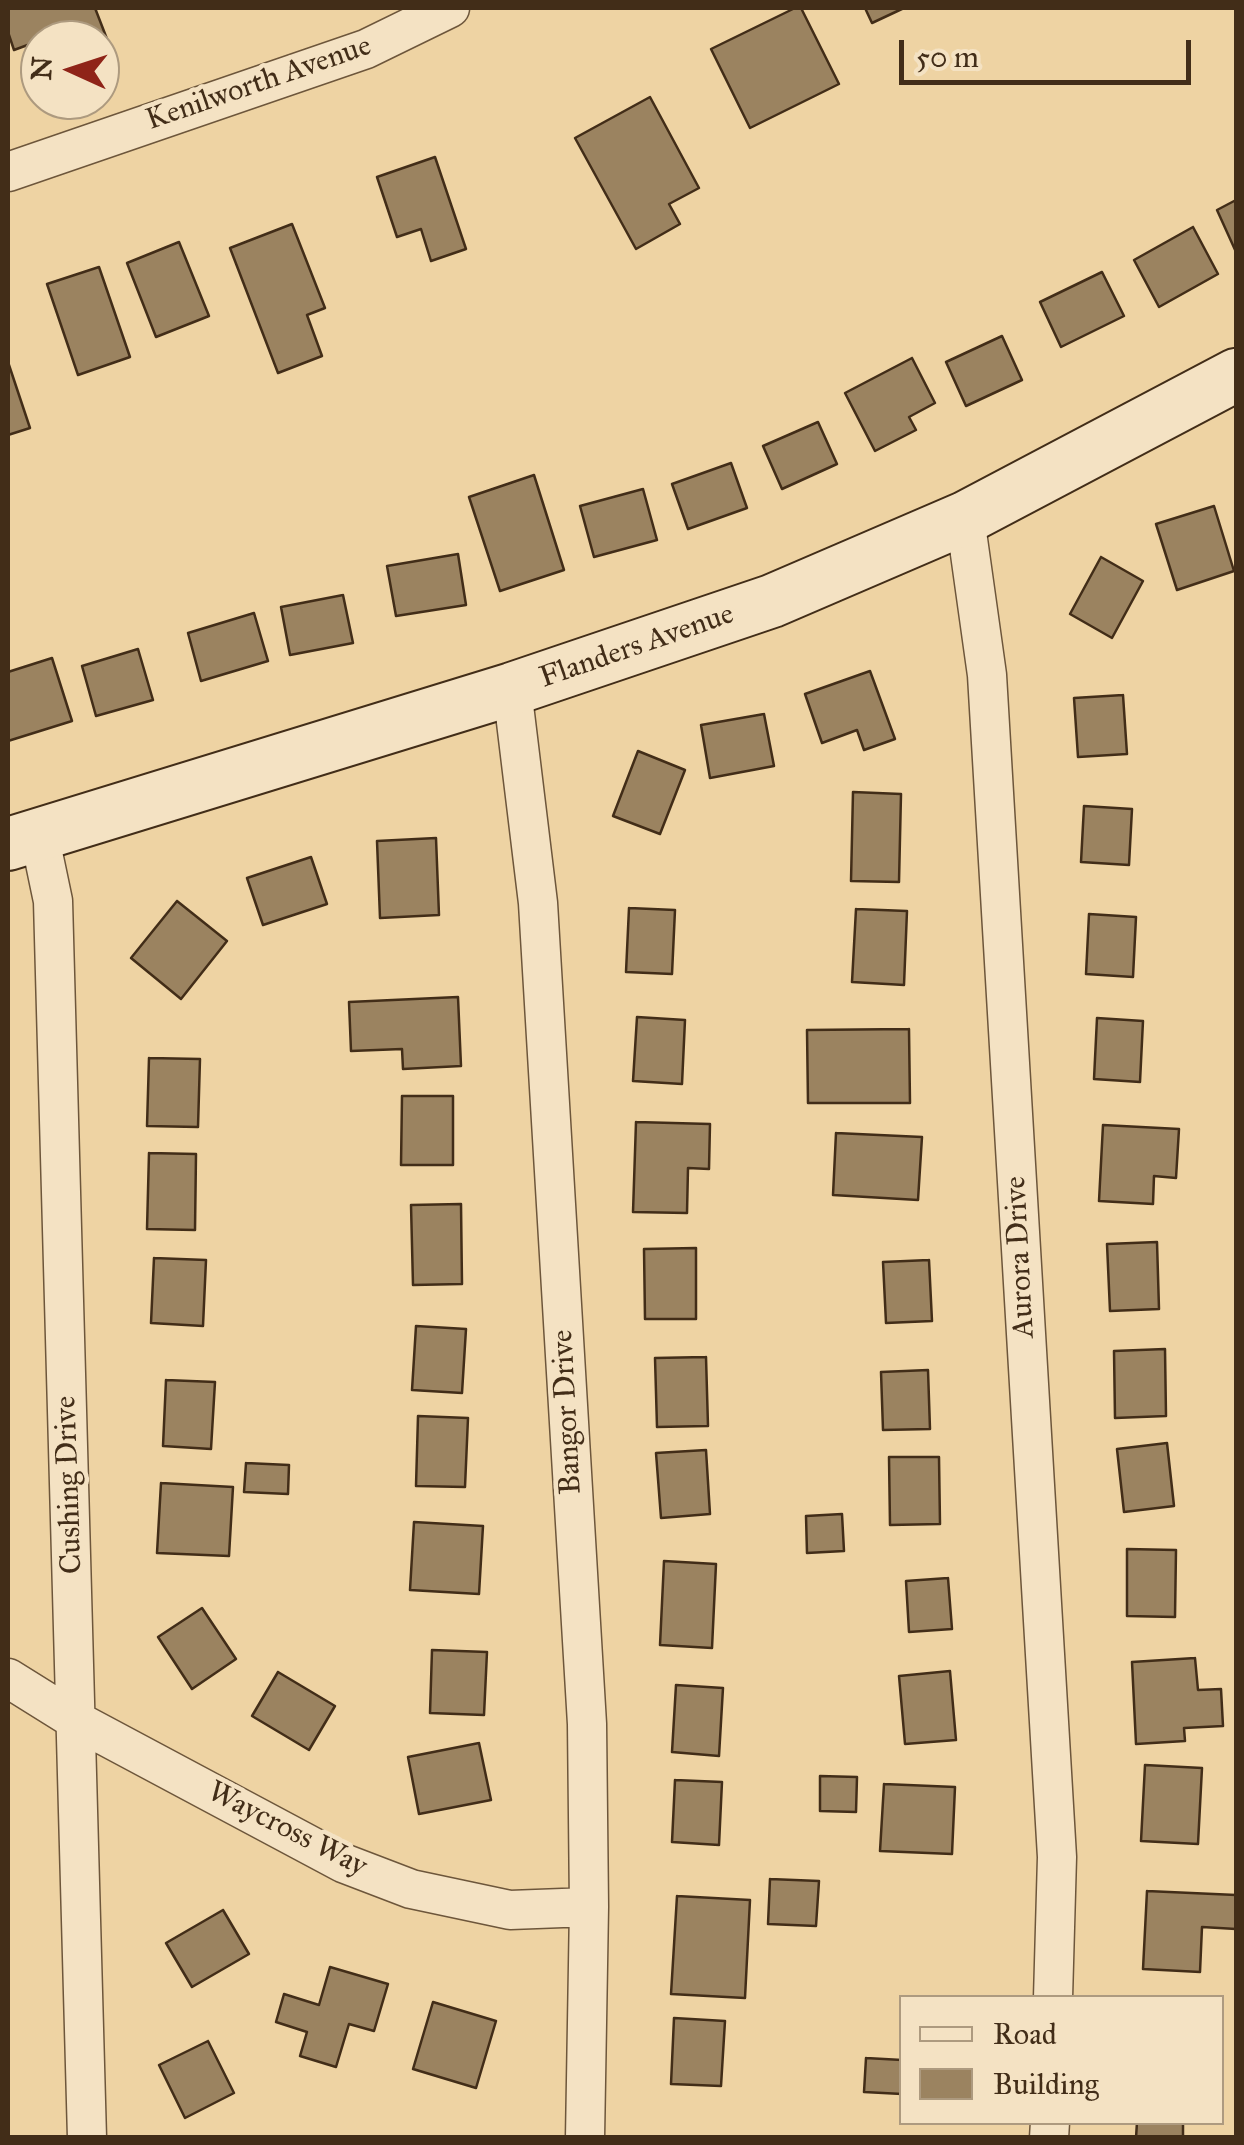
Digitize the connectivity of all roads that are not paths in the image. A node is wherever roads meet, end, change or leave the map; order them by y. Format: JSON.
{"nodes":[{"id":1,"x":450,"y":8,"type":"edge"},
{"id":2,"x":8,"y":172,"type":"edge"},
{"id":3,"x":1236,"y":375,"type":"edge"},
{"id":4,"x":965,"y":518,"type":"junction"},
{"id":5,"x":512,"y":689,"type":"junction"},
{"id":6,"x":23,"y":839,"type":"edge"},
{"id":7,"x":8,"y":1678,"type":"edge"},
{"id":8,"x":77,"y":1721,"type":"junction"},
{"id":9,"x":589,"y":1906,"type":"junction"},
{"id":10,"x":1053,"y":1995,"type":"edge"},
{"id":11,"x":87,"y":2138,"type":"edge"},
{"id":12,"x":585,"y":2138,"type":"edge"}],
"edges":[{"from":1,"to":2,"type":"street","name":"Kenilworth Avenue"},
{"from":3,"to":4,"type":"street","name":"Flanders Avenue"},
{"from":4,"to":5,"type":"street","name":"Flanders Avenue"},
{"from":4,"to":10,"type":"street","name":"Aurora Drive"},
{"from":5,"to":6,"type":"street","name":"Flanders Avenue"},
{"from":5,"to":9,"type":"street","name":"Bangor Drive"},
{"from":6,"to":8,"type":"street","name":"Cushing Drive"},
{"from":7,"to":8,"type":"street","name":"Waycross Way"},
{"from":8,"to":9,"type":"street","name":"Waycross Way"},
{"from":8,"to":11,"type":"street","name":"Cushing Drive"},
{"from":9,"to":12,"type":"street","name":"Bangor Drive"}]}
